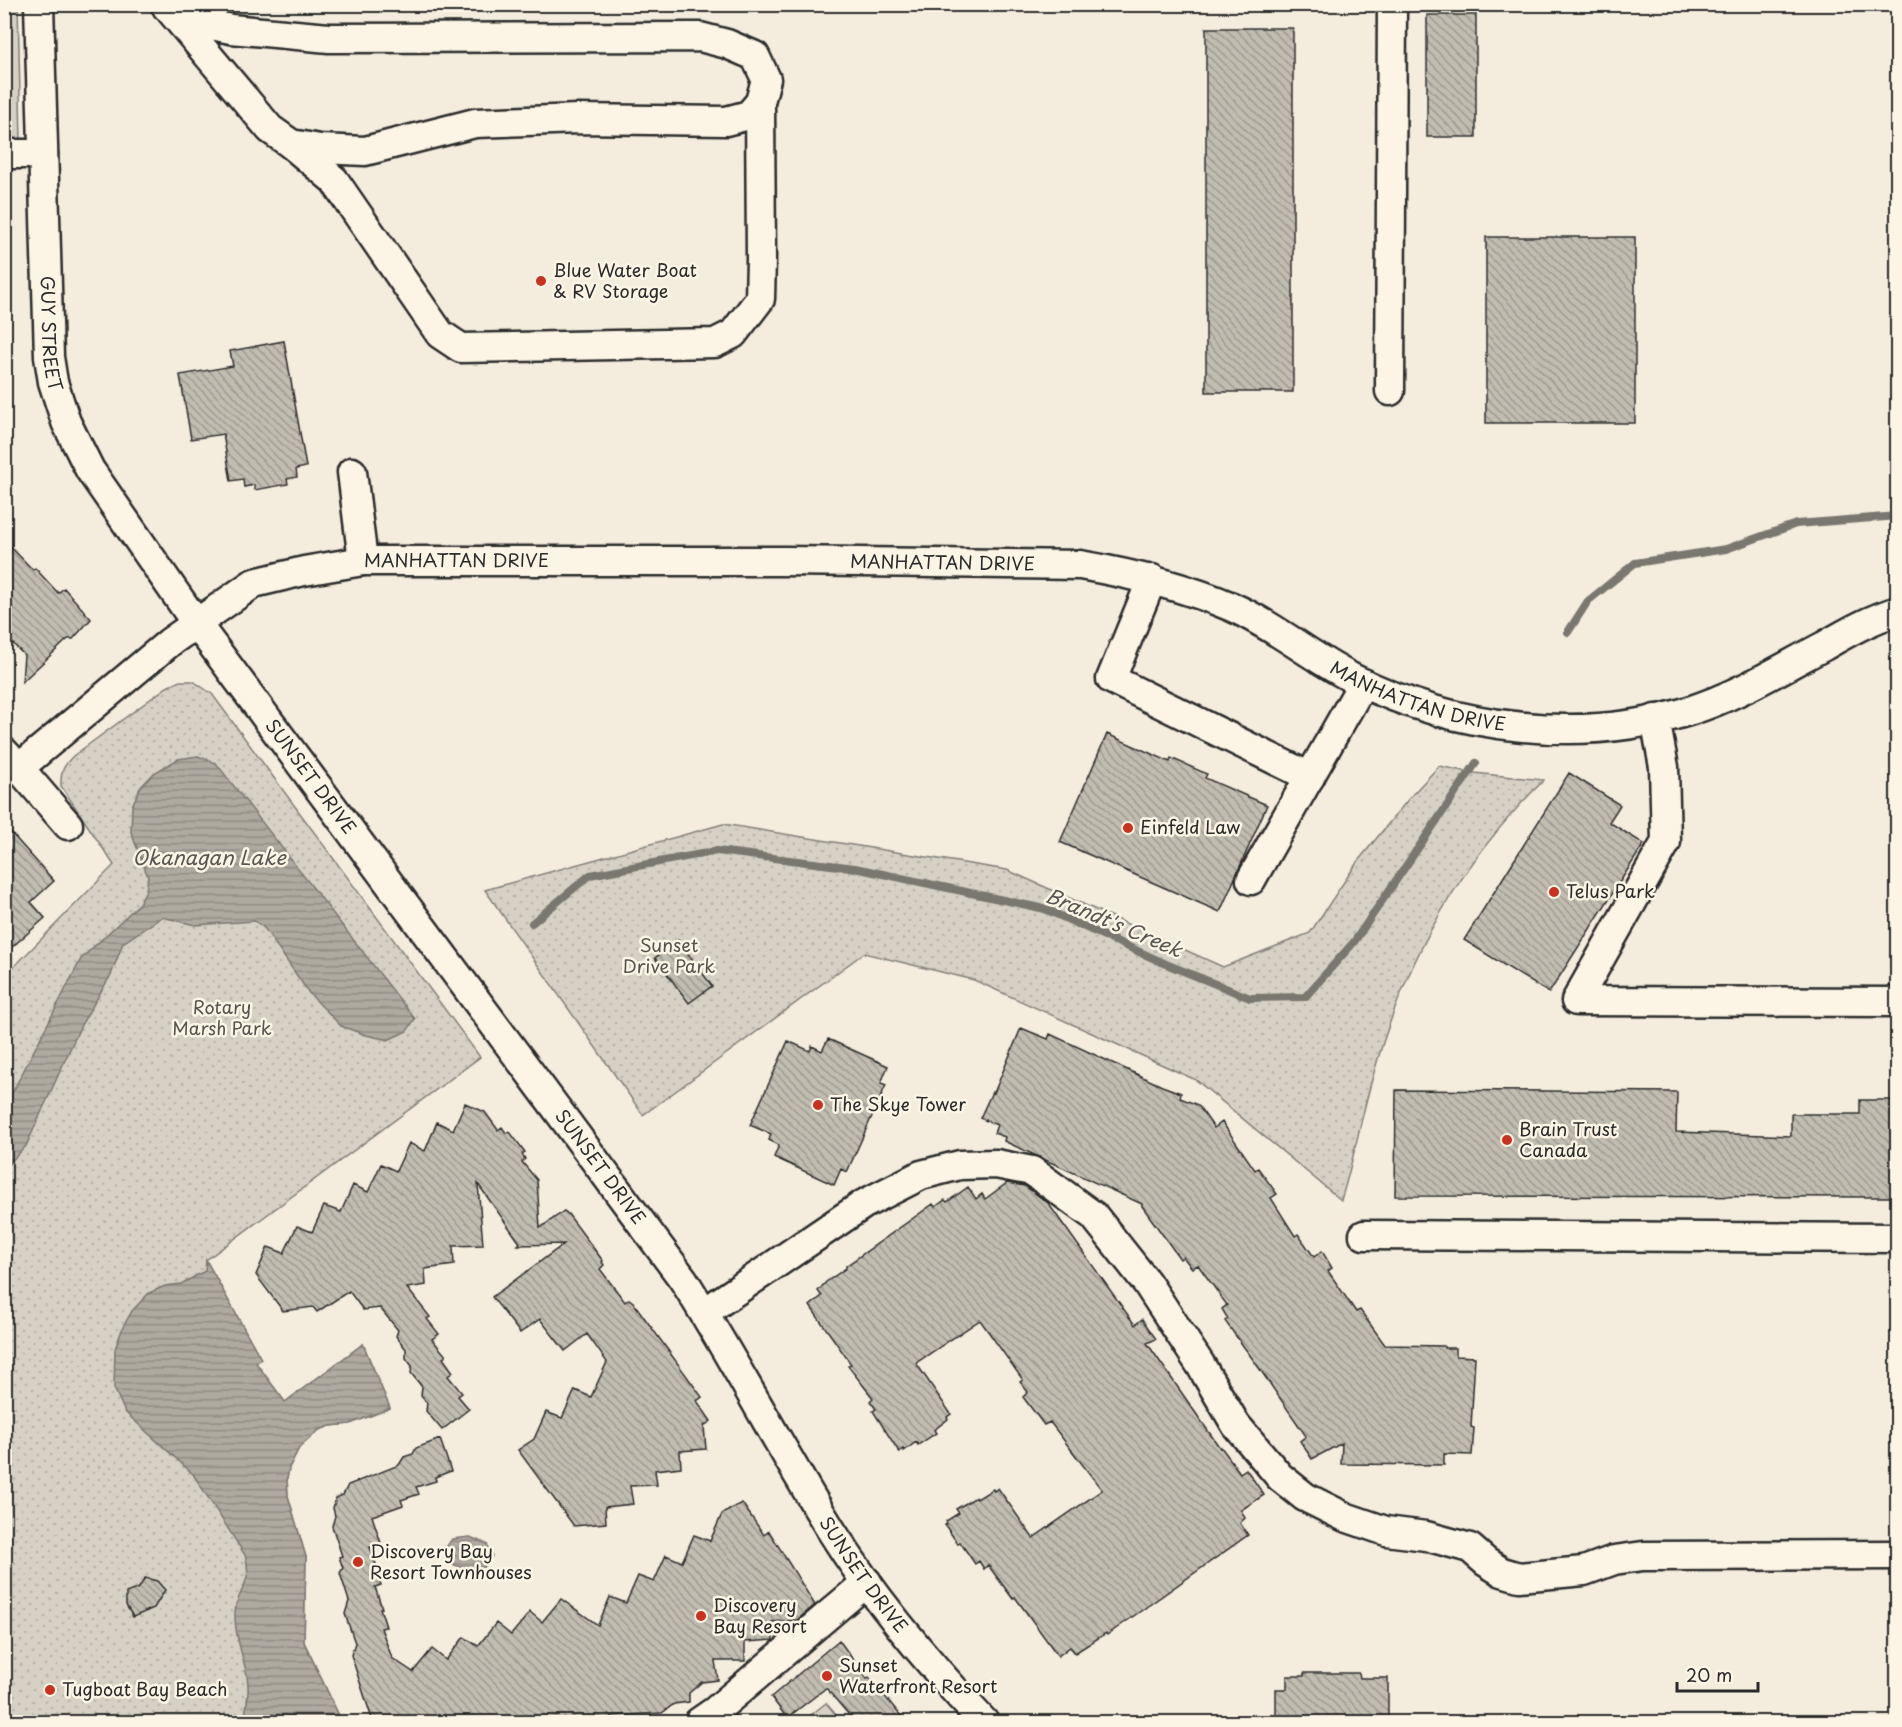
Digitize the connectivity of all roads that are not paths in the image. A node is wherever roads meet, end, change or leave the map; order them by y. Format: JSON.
{"nodes":[{"id":1,"x":39,"y":4,"type":"edge"},
{"id":2,"x":1392,"y":4,"type":"edge"},
{"id":3,"x":166,"y":6,"type":"edge"},
{"id":4,"x":760,"y":102,"type":"junction"},
{"id":5,"x":291,"y":144,"type":"junction"},
{"id":6,"x":4,"y":154,"type":"edge"},
{"id":7,"x":43,"y":154,"type":"junction"},
{"id":8,"x":1390,"y":391,"type":"dead end"},
{"id":9,"x":352,"y":472,"type":"dead end"},
{"id":10,"x":363,"y":561,"type":"junction"},
{"id":11,"x":1152,"y":579,"type":"junction"},
{"id":12,"x":1898,"y":611,"type":"edge"},
{"id":13,"x":196,"y":623,"type":"junction"},
{"id":14,"x":1363,"y":683,"type":"junction"},
{"id":15,"x":1655,"y":718,"type":"junction"},
{"id":16,"x":12,"y":760,"type":"edge"},
{"id":17,"x":1310,"y":777,"type":"junction"},
{"id":18,"x":68,"y":825,"type":"dead end"},
{"id":19,"x":1251,"y":880,"type":"dead end"},
{"id":20,"x":1898,"y":1002,"type":"edge"},
{"id":21,"x":1364,"y":1235,"type":"dead end"},
{"id":22,"x":1898,"y":1238,"type":"edge"},
{"id":23,"x":705,"y":1312,"type":"junction"},
{"id":24,"x":1898,"y":1556,"type":"edge"},
{"id":25,"x":867,"y":1582,"type":"junction"},
{"id":26,"x":699,"y":1722,"type":"edge"},
{"id":27,"x":984,"y":1722,"type":"edge"}],
"edges":[{"from":1,"to":7,"type":"street","name":"GUY STREET"},
{"from":2,"to":8,"type":"street"},
{"from":3,"to":4,"type":"street"},
{"from":3,"to":5,"type":"street"},
{"from":4,"to":5,"type":"street"},
{"from":4,"to":5,"type":"street"},
{"from":6,"to":7,"type":"street"},
{"from":7,"to":13,"type":"street","name":"GUY STREET"},
{"from":9,"to":10,"type":"street"},
{"from":10,"to":11,"type":"street","name":"MANHATTAN DRIVE"},
{"from":10,"to":13,"type":"street","name":"MANHATTAN DRIVE"},
{"from":11,"to":14,"type":"street","name":"MANHATTAN DRIVE"},
{"from":11,"to":17,"type":"street"},
{"from":12,"to":15,"type":"street","name":"MANHATTAN DRIVE"},
{"from":13,"to":16,"type":"street","name":"MANHATTAN DRIVE"},
{"from":13,"to":23,"type":"street","name":"SUNSET DRIVE"},
{"from":14,"to":15,"type":"street","name":"MANHATTAN DRIVE"},
{"from":14,"to":17,"type":"street"},
{"from":15,"to":20,"type":"street"},
{"from":16,"to":18,"type":"street"},
{"from":17,"to":19,"type":"street"},
{"from":21,"to":22,"type":"street"},
{"from":23,"to":24,"type":"street"},
{"from":23,"to":25,"type":"street","name":"SUNSET DRIVE"},
{"from":25,"to":26,"type":"street"},
{"from":25,"to":27,"type":"street","name":"SUNSET DRIVE"}]}
